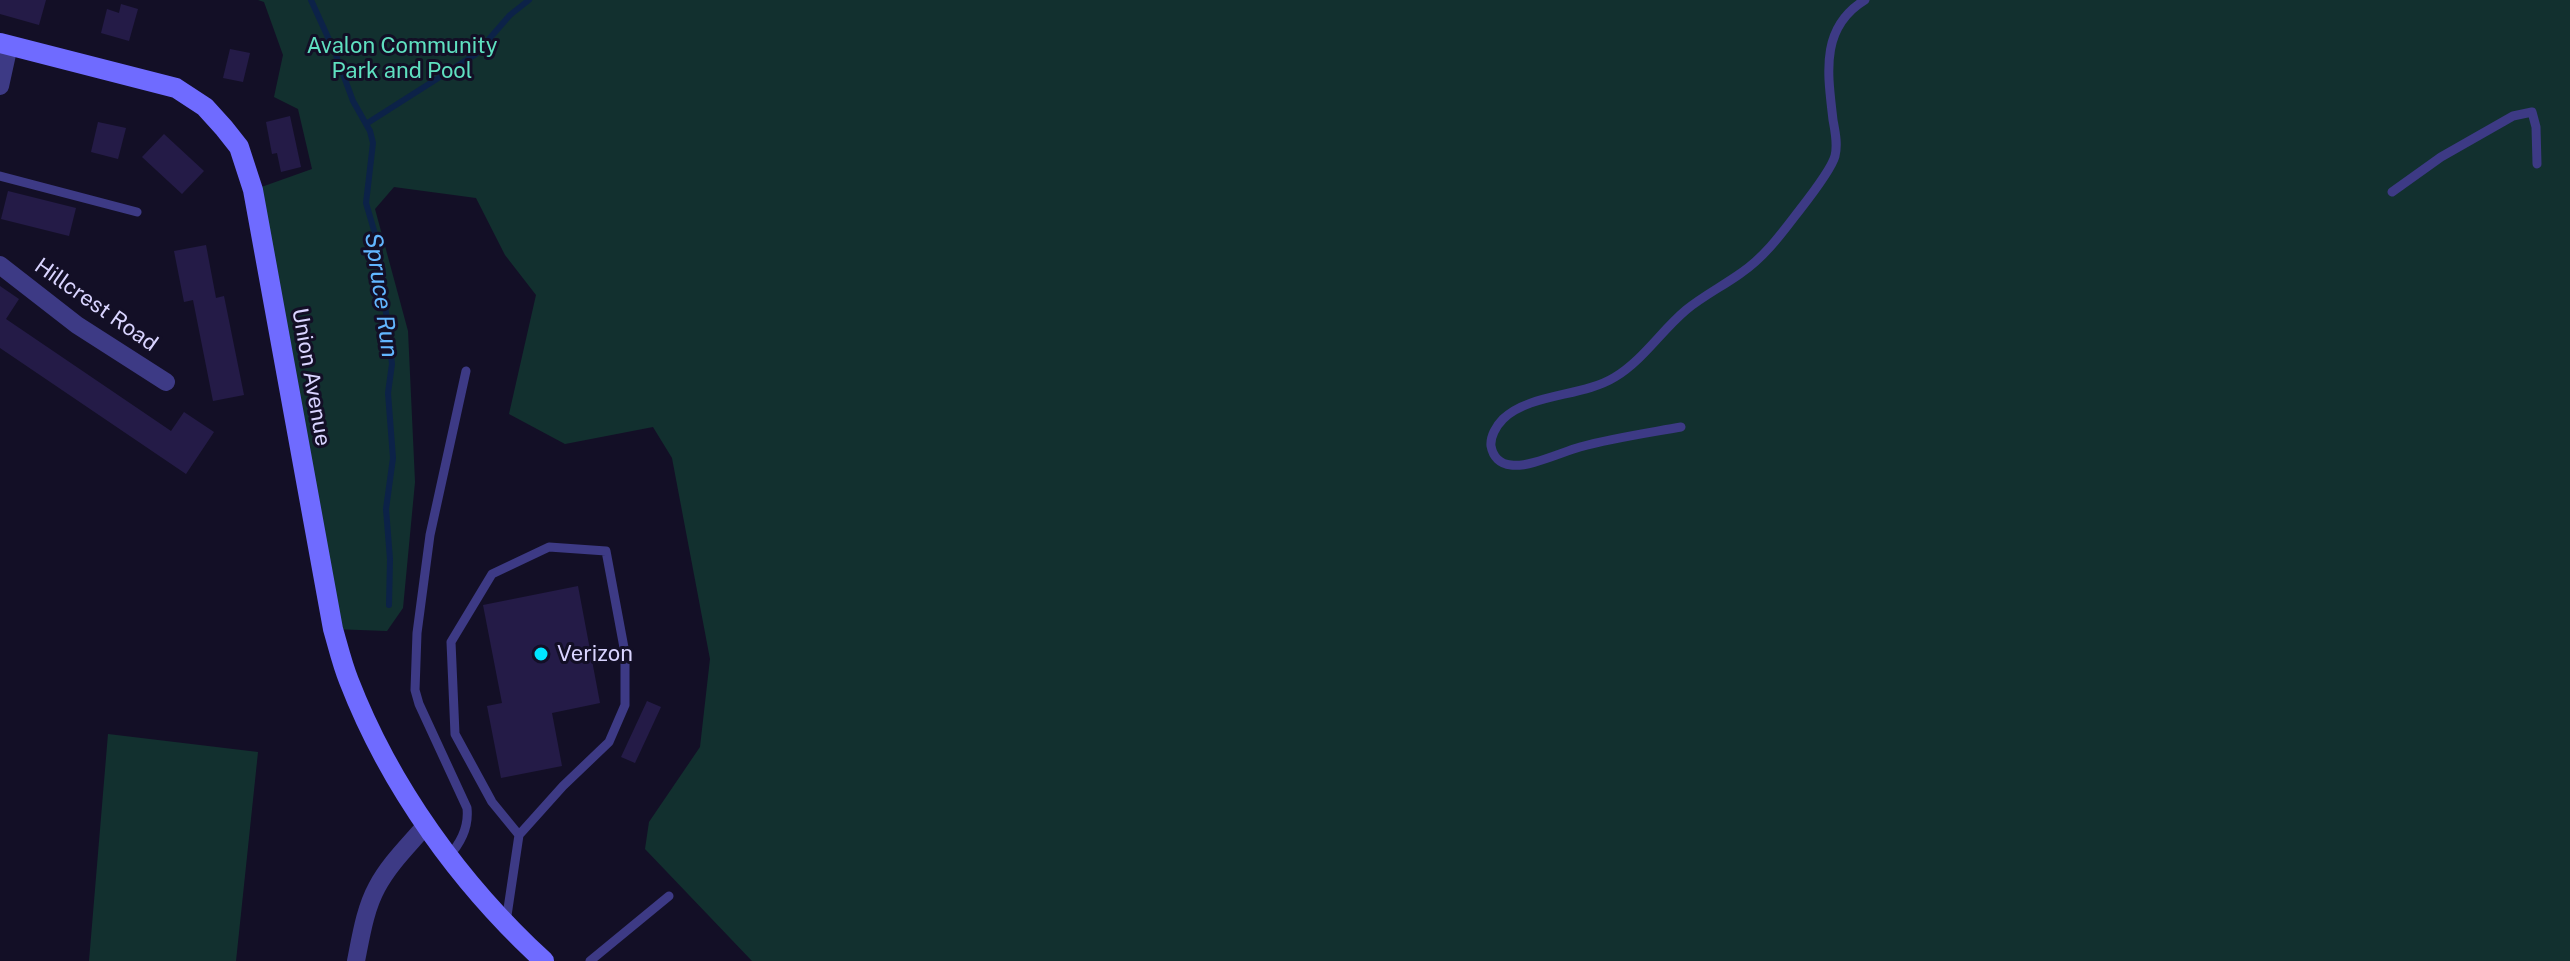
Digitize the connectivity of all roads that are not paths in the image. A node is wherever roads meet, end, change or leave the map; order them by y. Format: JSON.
{"nodes":[{"id":1,"x":1865,"y":0,"type":"edge"},
{"id":2,"x":4,"y":44,"type":"edge"},
{"id":3,"x":0,"y":86,"type":"edge"},
{"id":4,"x":2537,"y":164,"type":"dead end"},
{"id":5,"x":0,"y":176,"type":"edge"},
{"id":6,"x":2392,"y":192,"type":"dead end"},
{"id":7,"x":137,"y":212,"type":"dead end"},
{"id":8,"x":0,"y":265,"type":"edge"},
{"id":9,"x":466,"y":371,"type":"dead end"},
{"id":10,"x":166,"y":382,"type":"dead end"},
{"id":11,"x":1681,"y":427,"type":"dead end"},
{"id":12,"x":425,"y":826,"type":"junction"},
{"id":13,"x":519,"y":835,"type":"junction"},
{"id":14,"x":448,"y":857,"type":"junction"},
{"id":15,"x":669,"y":896,"type":"dead end"},
{"id":16,"x":506,"y":925,"type":"junction"},
{"id":17,"x":356,"y":961,"type":"edge"},
{"id":18,"x":544,"y":961,"type":"edge"},
{"id":19,"x":590,"y":961,"type":"edge"}],
"edges":[{"from":1,"to":11,"type":"lane"},
{"from":2,"to":3,"type":"street"},
{"from":2,"to":12,"type":"street","name":"Union Avenue"},
{"from":4,"to":6,"type":"lane"},
{"from":5,"to":7,"type":"lane"},
{"from":8,"to":10,"type":"street","name":"Hillcrest Road"},
{"from":9,"to":14,"type":"lane"},
{"from":12,"to":14,"type":"street","name":"Union Avenue"},
{"from":12,"to":17,"type":"street"},
{"from":13,"to":13,"type":"lane"},
{"from":13,"to":16,"type":"lane"},
{"from":14,"to":16,"type":"street","name":"Union Avenue"},
{"from":15,"to":19,"type":"lane"},
{"from":16,"to":18,"type":"street","name":"Union Avenue"}]}
